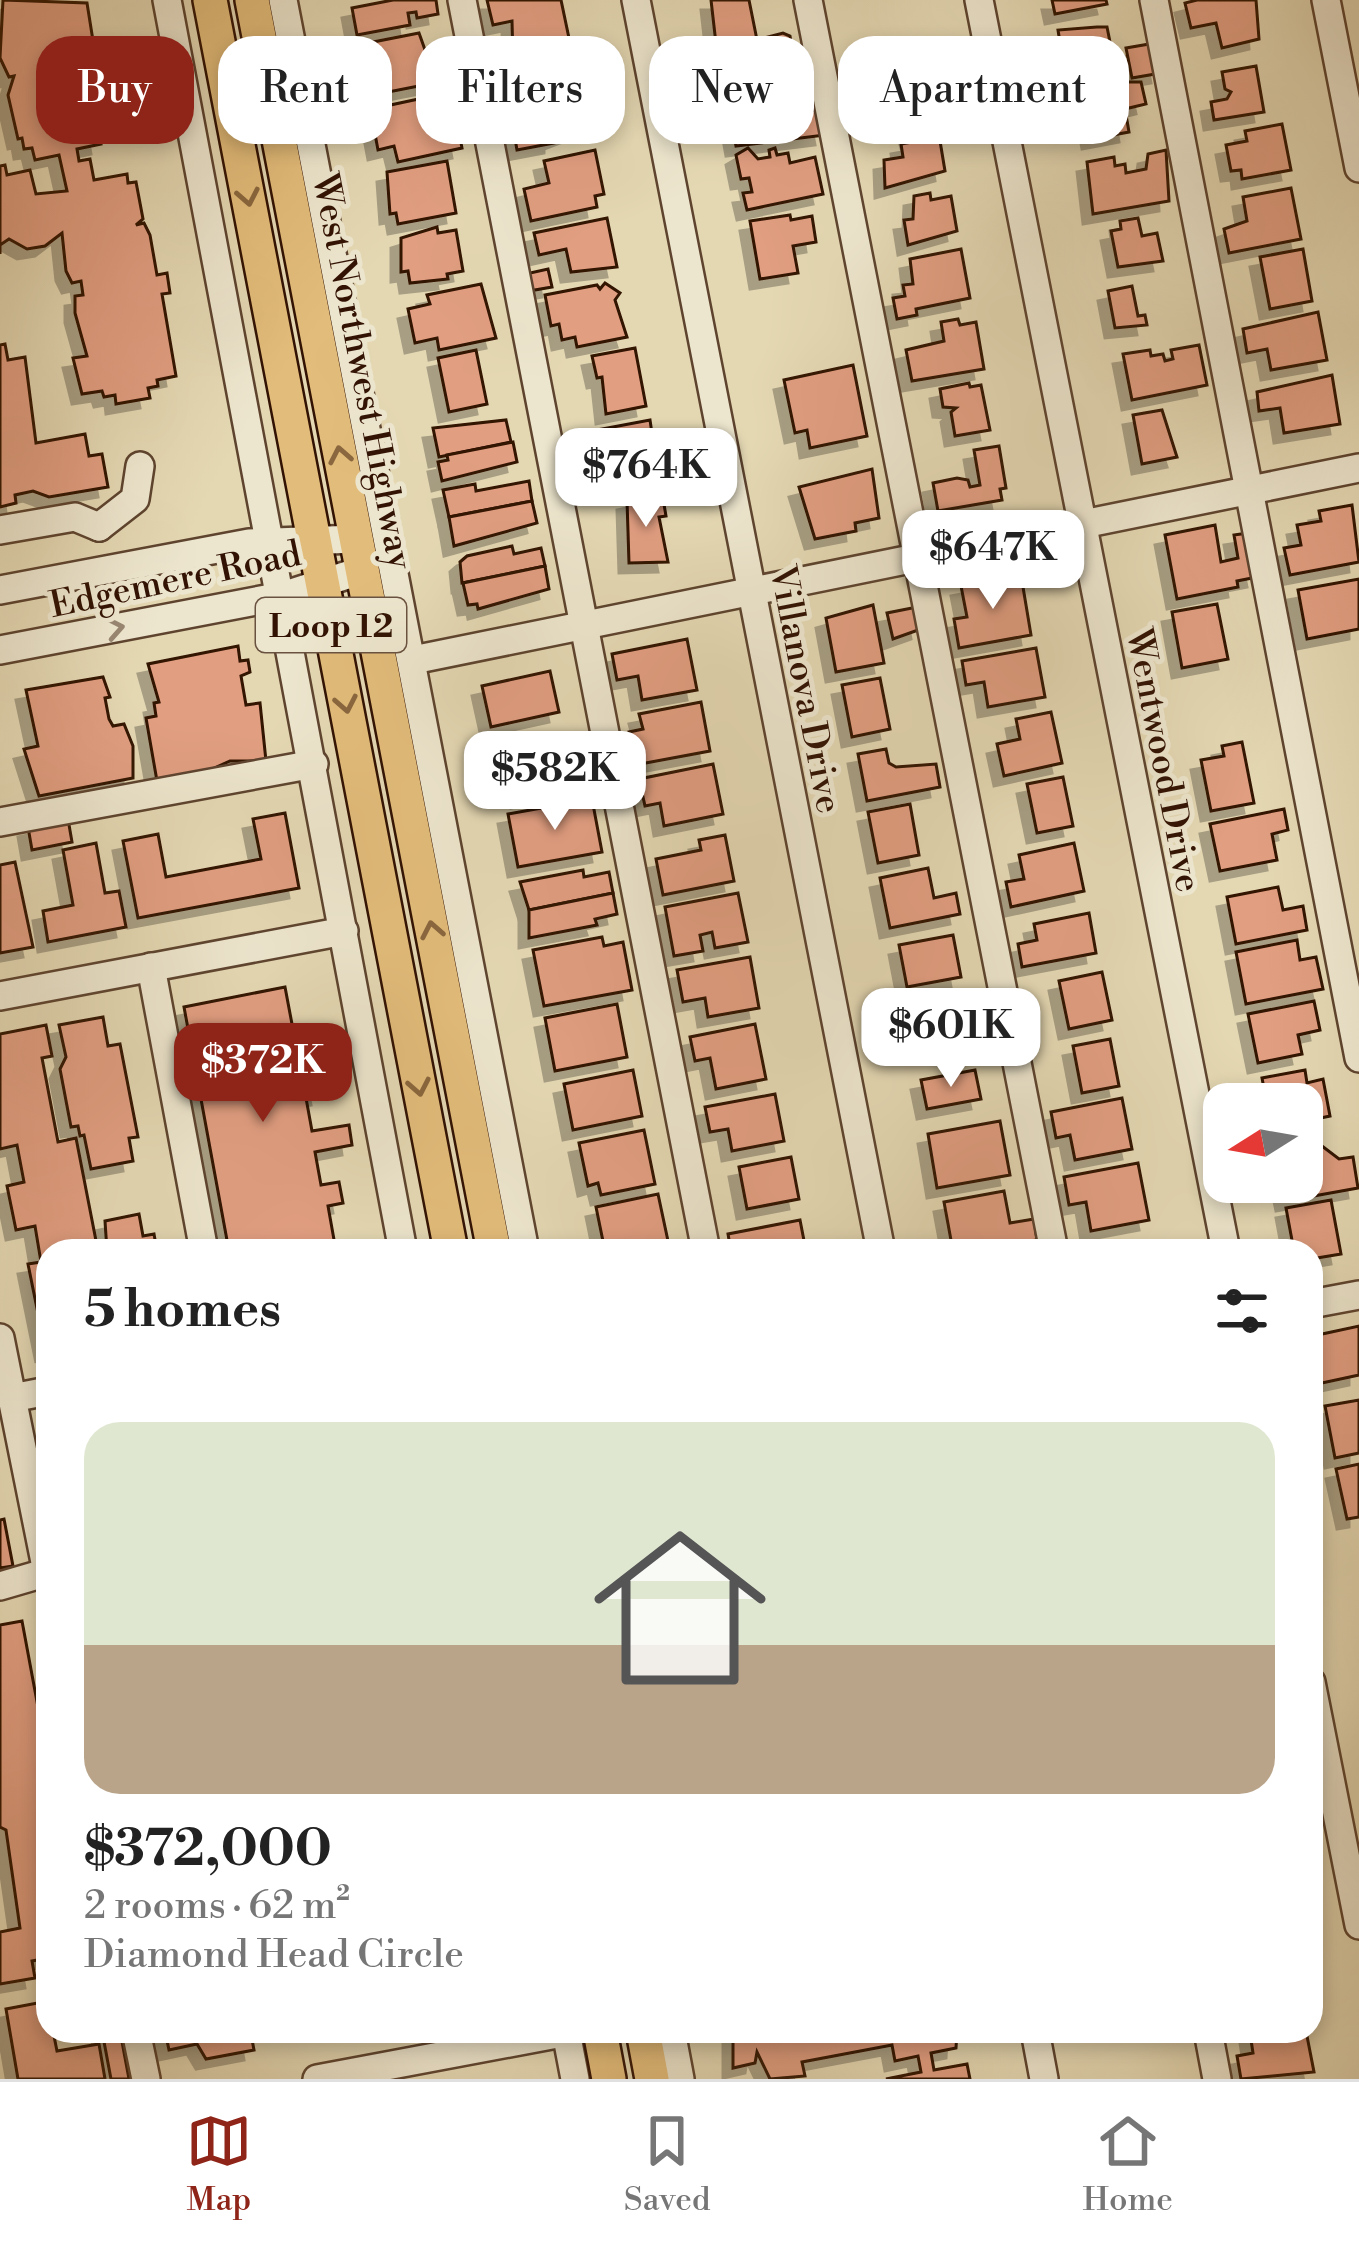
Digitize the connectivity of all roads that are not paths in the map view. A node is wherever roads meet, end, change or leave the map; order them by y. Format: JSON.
{"nodes":[{"id":1,"x":166,"y":0,"type":"edge"},
{"id":2,"x":210,"y":0,"type":"edge"},
{"id":3,"x":252,"y":0,"type":"edge"},
{"id":4,"x":283,"y":0,"type":"edge"},
{"id":5,"x":462,"y":0,"type":"edge"},
{"id":6,"x":636,"y":0,"type":"edge"},
{"id":7,"x":808,"y":0,"type":"edge"},
{"id":8,"x":979,"y":0,"type":"edge"},
{"id":9,"x":1154,"y":0,"type":"edge"},
{"id":10,"x":1326,"y":0,"type":"edge"},
{"id":11,"x":1359,"y":167,"type":"edge"},
{"id":12,"x":140,"y":466,"type":"dead end"},
{"id":13,"x":1359,"y":468,"type":"edge"},
{"id":14,"x":1250,"y":490,"type":"junction"},
{"id":15,"x":1082,"y":524,"type":"junction"},
{"id":16,"x":99,"y":526,"type":"junction"},
{"id":17,"x":0,"y":530,"type":"edge"},
{"id":18,"x":314,"y":539,"type":"junction"},
{"id":19,"x":271,"y":540,"type":"junction"},
{"id":20,"x":359,"y":554,"type":"junction"},
{"id":21,"x":916,"y":557,"type":"junction"},
{"id":22,"x":106,"y":570,"type":"junction"},
{"id":23,"x":323,"y":584,"type":"junction"},
{"id":24,"x":0,"y":590,"type":"edge"},
{"id":25,"x":751,"y":592,"type":"junction"},
{"id":26,"x":282,"y":596,"type":"junction"},
{"id":27,"x":583,"y":624,"type":"junction"},
{"id":28,"x":0,"y":650,"type":"edge"},
{"id":29,"x":413,"y":660,"type":"junction"},
{"id":30,"x":314,"y":764,"type":"junction"},
{"id":31,"x":0,"y":822,"type":"edge"},
{"id":32,"x":344,"y":931,"type":"junction"},
{"id":33,"x":151,"y":967,"type":"junction"},
{"id":34,"x":0,"y":997,"type":"edge"},
{"id":35,"x":1359,"y":1058,"type":"edge"},
{"id":36,"x":202,"y":1239,"type":"edge"},
{"id":37,"x":401,"y":1239,"type":"edge"},
{"id":38,"x":449,"y":1239,"type":"edge"},
{"id":39,"x":492,"y":1239,"type":"edge"},
{"id":40,"x":523,"y":1239,"type":"edge"},
{"id":41,"x":704,"y":1239,"type":"edge"},
{"id":42,"x":879,"y":1239,"type":"edge"},
{"id":43,"x":1052,"y":1239,"type":"edge"},
{"id":44,"x":1224,"y":1239,"type":"edge"},
{"id":45,"x":1359,"y":1295,"type":"edge"},
{"id":46,"x":1323,"y":1302,"type":"edge"},
{"id":47,"x":0,"y":1338,"type":"edge"},
{"id":48,"x":36,"y":1393,"type":"edge"},
{"id":49,"x":12,"y":1398,"type":"junction"},
{"id":50,"x":36,"y":1515,"type":"edge"},
{"id":51,"x":36,"y":1577,"type":"edge"},
{"id":52,"x":0,"y":1586,"type":"edge"},
{"id":53,"x":1323,"y":1743,"type":"edge"},
{"id":54,"x":1359,"y":1925,"type":"edge"},
{"id":55,"x":138,"y":2043,"type":"edge"},
{"id":56,"x":502,"y":2043,"type":"edge"},
{"id":57,"x":563,"y":2043,"type":"edge"},
{"id":58,"x":602,"y":2043,"type":"edge"},
{"id":59,"x":645,"y":2043,"type":"edge"},
{"id":60,"x":673,"y":2043,"type":"edge"},
{"id":61,"x":1037,"y":2043,"type":"edge"},
{"id":62,"x":1210,"y":2043,"type":"edge"},
{"id":63,"x":146,"y":2079,"type":"edge"},
{"id":64,"x":317,"y":2079,"type":"edge"},
{"id":65,"x":574,"y":2079,"type":"edge"},
{"id":66,"x":609,"y":2079,"type":"edge"},
{"id":67,"x":652,"y":2079,"type":"edge"},
{"id":68,"x":680,"y":2079,"type":"edge"},
{"id":69,"x":1044,"y":2079,"type":"edge"},
{"id":70,"x":1217,"y":2079,"type":"edge"}],
"edges":[{"from":1,"to":19,"type":"street"},
{"from":2,"to":18,"type":"main road","number":"Loop 12","one_way":true},
{"from":20,"to":3,"type":"main road","name":"West Northwest Highway","number":"Loop 12","one_way":true},
{"from":4,"to":29,"type":"street"},
{"from":5,"to":27,"type":"street"},
{"from":6,"to":25,"type":"street","name":"Villanova Drive"},
{"from":7,"to":21,"type":"street"},
{"from":8,"to":15,"type":"street","name":"Wentwood Drive"},
{"from":9,"to":14,"type":"street"},
{"from":10,"to":11,"type":"street"},
{"from":12,"to":16,"type":"street"},
{"from":13,"to":14,"type":"street"},
{"from":14,"to":15,"type":"street"},
{"from":14,"to":35,"type":"street"},
{"from":15,"to":21,"type":"street"},
{"from":15,"to":44,"type":"street","name":"Wentwood Drive"},
{"from":16,"to":17,"type":"street"},
{"from":16,"to":22,"type":"street"},
{"from":18,"to":19,"type":"street","name":"Edgemere Road"},
{"from":18,"to":20,"type":"street","name":"Edgemere Road"},
{"from":18,"to":23,"type":"main road","number":"Loop 12"},
{"from":19,"to":22,"type":"street","name":"Edgemere Road"},
{"from":19,"to":26,"type":"street"},
{"from":20,"to":23,"type":"street","name":"Edgemere Road"},
{"from":39,"to":20,"type":"main road","name":"West Northwest Highway","number":"Loop 12","one_way":true},
{"from":21,"to":25,"type":"street"},
{"from":21,"to":43,"type":"street"},
{"from":22,"to":24,"type":"street","name":"Edgemere Road"},
{"from":23,"to":26,"type":"street","name":"Edgemere Road"},
{"from":23,"to":38,"type":"main road","number":"Loop 12","one_way":true},
{"from":25,"to":27,"type":"street"},
{"from":25,"to":42,"type":"street","name":"Villanova Drive"},
{"from":28,"to":26,"type":"street","name":"Edgemere Road","one_way":true},
{"from":26,"to":30,"type":"street"},
{"from":27,"to":29,"type":"street"},
{"from":27,"to":41,"type":"street"},
{"from":29,"to":40,"type":"street"},
{"from":30,"to":31,"type":"street"},
{"from":30,"to":32,"type":"street"},
{"from":32,"to":33,"type":"street"},
{"from":32,"to":37,"type":"street"},
{"from":33,"to":34,"type":"street"},
{"from":33,"to":36,"type":"street"},
{"from":45,"to":46,"type":"street"},
{"from":47,"to":49,"type":"street"},
{"from":48,"to":49,"type":"street"},
{"from":49,"to":50,"type":"street"},
{"from":51,"to":52,"type":"street"},
{"from":53,"to":54,"type":"street"},
{"from":55,"to":63,"type":"street"},
{"from":56,"to":64,"type":"street"},
{"from":57,"to":65,"type":"street"},
{"from":58,"to":66,"type":"main road"},
{"from":59,"to":67,"type":"main road"},
{"from":60,"to":68,"type":"street"},
{"from":61,"to":69,"type":"street"},
{"from":62,"to":70,"type":"street"}]}
